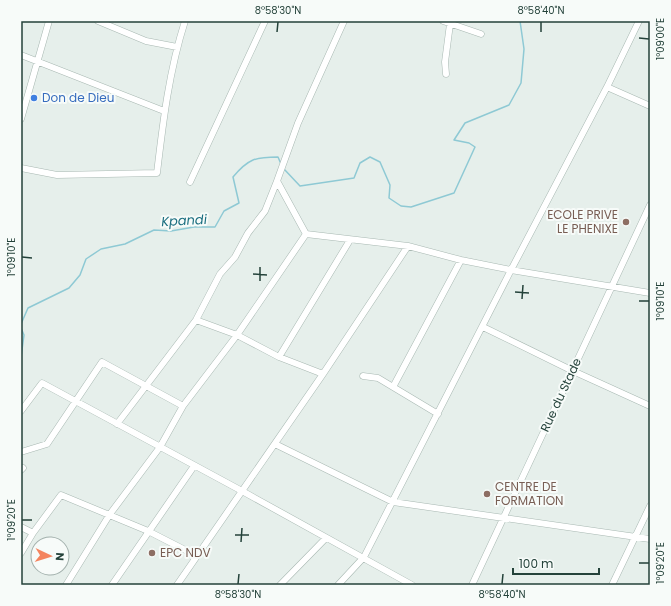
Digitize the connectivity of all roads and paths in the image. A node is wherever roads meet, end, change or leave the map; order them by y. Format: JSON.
{"nodes":[{"id":1,"x":49,"y":21,"type":"edge"},
{"id":2,"x":101,"y":21,"type":"edge"},
{"id":3,"x":185,"y":21,"type":"edge"},
{"id":4,"x":265,"y":21,"type":"edge"},
{"id":5,"x":344,"y":21,"type":"edge"},
{"id":6,"x":443,"y":21,"type":"edge"},
{"id":7,"x":639,"y":21,"type":"edge"},
{"id":8,"x":450,"y":24,"type":"junction"},
{"id":9,"x":481,"y":34,"type":"dead end"},
{"id":10,"x":177,"y":47,"type":"junction"},
{"id":11,"x":21,"y":55,"type":"edge"},
{"id":12,"x":38,"y":62,"type":"junction"},
{"id":13,"x":446,"y":74,"type":"dead end"},
{"id":14,"x":607,"y":87,"type":"junction"},
{"id":15,"x":650,"y":106,"type":"edge"},
{"id":16,"x":164,"y":111,"type":"junction"},
{"id":17,"x":21,"y":119,"type":"edge"},
{"id":18,"x":21,"y":168,"type":"edge"},
{"id":19,"x":278,"y":178,"type":"junction"},
{"id":20,"x":190,"y":182,"type":"dead end"},
{"id":21,"x":650,"y":205,"type":"edge"},
{"id":22,"x":306,"y":234,"type":"junction"},
{"id":23,"x":350,"y":240,"type":"junction"},
{"id":24,"x":408,"y":246,"type":"junction"},
{"id":25,"x":462,"y":260,"type":"junction"},
{"id":26,"x":510,"y":270,"type":"junction"},
{"id":27,"x":612,"y":288,"type":"junction"},
{"id":28,"x":650,"y":293,"type":"edge"},
{"id":29,"x":196,"y":320,"type":"junction"},
{"id":30,"x":483,"y":327,"type":"junction"},
{"id":31,"x":237,"y":335,"type":"junction"},
{"id":32,"x":279,"y":357,"type":"junction"},
{"id":33,"x":573,"y":371,"type":"junction"},
{"id":34,"x":323,"y":374,"type":"junction"},
{"id":35,"x":364,"y":376,"type":"dead end"},
{"id":36,"x":145,"y":385,"type":"junction"},
{"id":37,"x":393,"y":387,"type":"junction"},
{"id":38,"x":77,"y":402,"type":"junction"},
{"id":39,"x":650,"y":405,"type":"edge"},
{"id":40,"x":182,"y":406,"type":"junction"},
{"id":41,"x":21,"y":411,"type":"edge"},
{"id":42,"x":438,"y":414,"type":"junction"},
{"id":43,"x":117,"y":424,"type":"junction"},
{"id":44,"x":275,"y":444,"type":"junction"},
{"id":45,"x":160,"y":447,"type":"junction"},
{"id":46,"x":21,"y":452,"type":"edge"},
{"id":47,"x":194,"y":466,"type":"junction"},
{"id":48,"x":242,"y":491,"type":"junction"},
{"id":49,"x":393,"y":502,"type":"junction"},
{"id":50,"x":650,"y":506,"type":"edge"},
{"id":51,"x":110,"y":514,"type":"junction"},
{"id":52,"x":503,"y":518,"type":"junction"},
{"id":53,"x":21,"y":527,"type":"edge"},
{"id":54,"x":148,"y":531,"type":"junction"},
{"id":55,"x":33,"y":533,"type":"junction"},
{"id":56,"x":635,"y":536,"type":"junction"},
{"id":57,"x":326,"y":538,"type":"junction"},
{"id":58,"x":650,"y":539,"type":"edge"},
{"id":59,"x":21,"y":553,"type":"edge"},
{"id":60,"x":197,"y":556,"type":"junction"},
{"id":61,"x":364,"y":557,"type":"junction"},
{"id":62,"x":66,"y":585,"type":"edge"},
{"id":63,"x":112,"y":585,"type":"edge"},
{"id":64,"x":177,"y":585,"type":"edge"},
{"id":65,"x":280,"y":585,"type":"edge"},
{"id":66,"x":338,"y":585,"type":"edge"},
{"id":67,"x":412,"y":585,"type":"edge"},
{"id":68,"x":472,"y":585,"type":"edge"},
{"id":69,"x":612,"y":585,"type":"edge"}],
"edges":[{"from":1,"to":12,"type":"street"},
{"from":2,"to":10,"type":"street"},
{"from":3,"to":10,"type":"street"},
{"from":4,"to":20,"type":"street"},
{"from":5,"to":19,"type":"street"},
{"from":6,"to":8,"type":"street"},
{"from":7,"to":14,"type":"street"},
{"from":8,"to":9,"type":"street"},
{"from":8,"to":13,"type":"street"},
{"from":10,"to":16,"type":"street"},
{"from":11,"to":12,"type":"street"},
{"from":12,"to":16,"type":"street"},
{"from":12,"to":17,"type":"street"},
{"from":14,"to":15,"type":"street"},
{"from":14,"to":26,"type":"street"},
{"from":16,"to":18,"type":"street"},
{"from":19,"to":22,"type":"street"},
{"from":19,"to":29,"type":"street"},
{"from":21,"to":27,"type":"street","name":"Rue du Stade"},
{"from":22,"to":23,"type":"street"},
{"from":22,"to":31,"type":"street"},
{"from":23,"to":24,"type":"street"},
{"from":23,"to":32,"type":"street"},
{"from":24,"to":25,"type":"street"},
{"from":24,"to":34,"type":"street"},
{"from":25,"to":26,"type":"street"},
{"from":25,"to":37,"type":"street"},
{"from":26,"to":27,"type":"street"},
{"from":26,"to":30,"type":"street"},
{"from":27,"to":28,"type":"street"},
{"from":27,"to":33,"type":"street","name":"Rue du Stade"},
{"from":29,"to":31,"type":"street"},
{"from":29,"to":36,"type":"street"},
{"from":30,"to":33,"type":"street"},
{"from":30,"to":42,"type":"street"},
{"from":31,"to":32,"type":"street"},
{"from":31,"to":40,"type":"street"},
{"from":32,"to":34,"type":"street"},
{"from":33,"to":39,"type":"street"},
{"from":33,"to":52,"type":"street","name":"Rue du Stade"},
{"from":34,"to":44,"type":"street"},
{"from":35,"to":37,"type":"street"},
{"from":36,"to":38,"type":"street"},
{"from":36,"to":40,"type":"street"},
{"from":36,"to":43,"type":"street"},
{"from":37,"to":42,"type":"street"},
{"from":38,"to":41,"type":"street"},
{"from":38,"to":43,"type":"street"},
{"from":38,"to":46,"type":"street"},
{"from":40,"to":45,"type":"street"},
{"from":42,"to":49,"type":"street"},
{"from":43,"to":45,"type":"street"},
{"from":44,"to":48,"type":"street"},
{"from":44,"to":49,"type":"street"},
{"from":45,"to":47,"type":"street"},
{"from":45,"to":51,"type":"street"},
{"from":47,"to":48,"type":"street"},
{"from":47,"to":54,"type":"street"},
{"from":48,"to":57,"type":"street"},
{"from":48,"to":60,"type":"street"},
{"from":49,"to":52,"type":"street"},
{"from":49,"to":61,"type":"street"},
{"from":50,"to":56,"type":"street"},
{"from":51,"to":54,"type":"street"},
{"from":51,"to":55,"type":"street"},
{"from":51,"to":62,"type":"street"},
{"from":52,"to":56,"type":"street"},
{"from":52,"to":68,"type":"street","name":"Rue du Stade"},
{"from":53,"to":55,"type":"street"},
{"from":54,"to":60,"type":"street"},
{"from":54,"to":63,"type":"street"},
{"from":55,"to":59,"type":"street"},
{"from":56,"to":58,"type":"street"},
{"from":56,"to":69,"type":"street"},
{"from":57,"to":61,"type":"street"},
{"from":57,"to":65,"type":"street"},
{"from":60,"to":64,"type":"street"},
{"from":61,"to":66,"type":"street"},
{"from":61,"to":67,"type":"street"}]}
